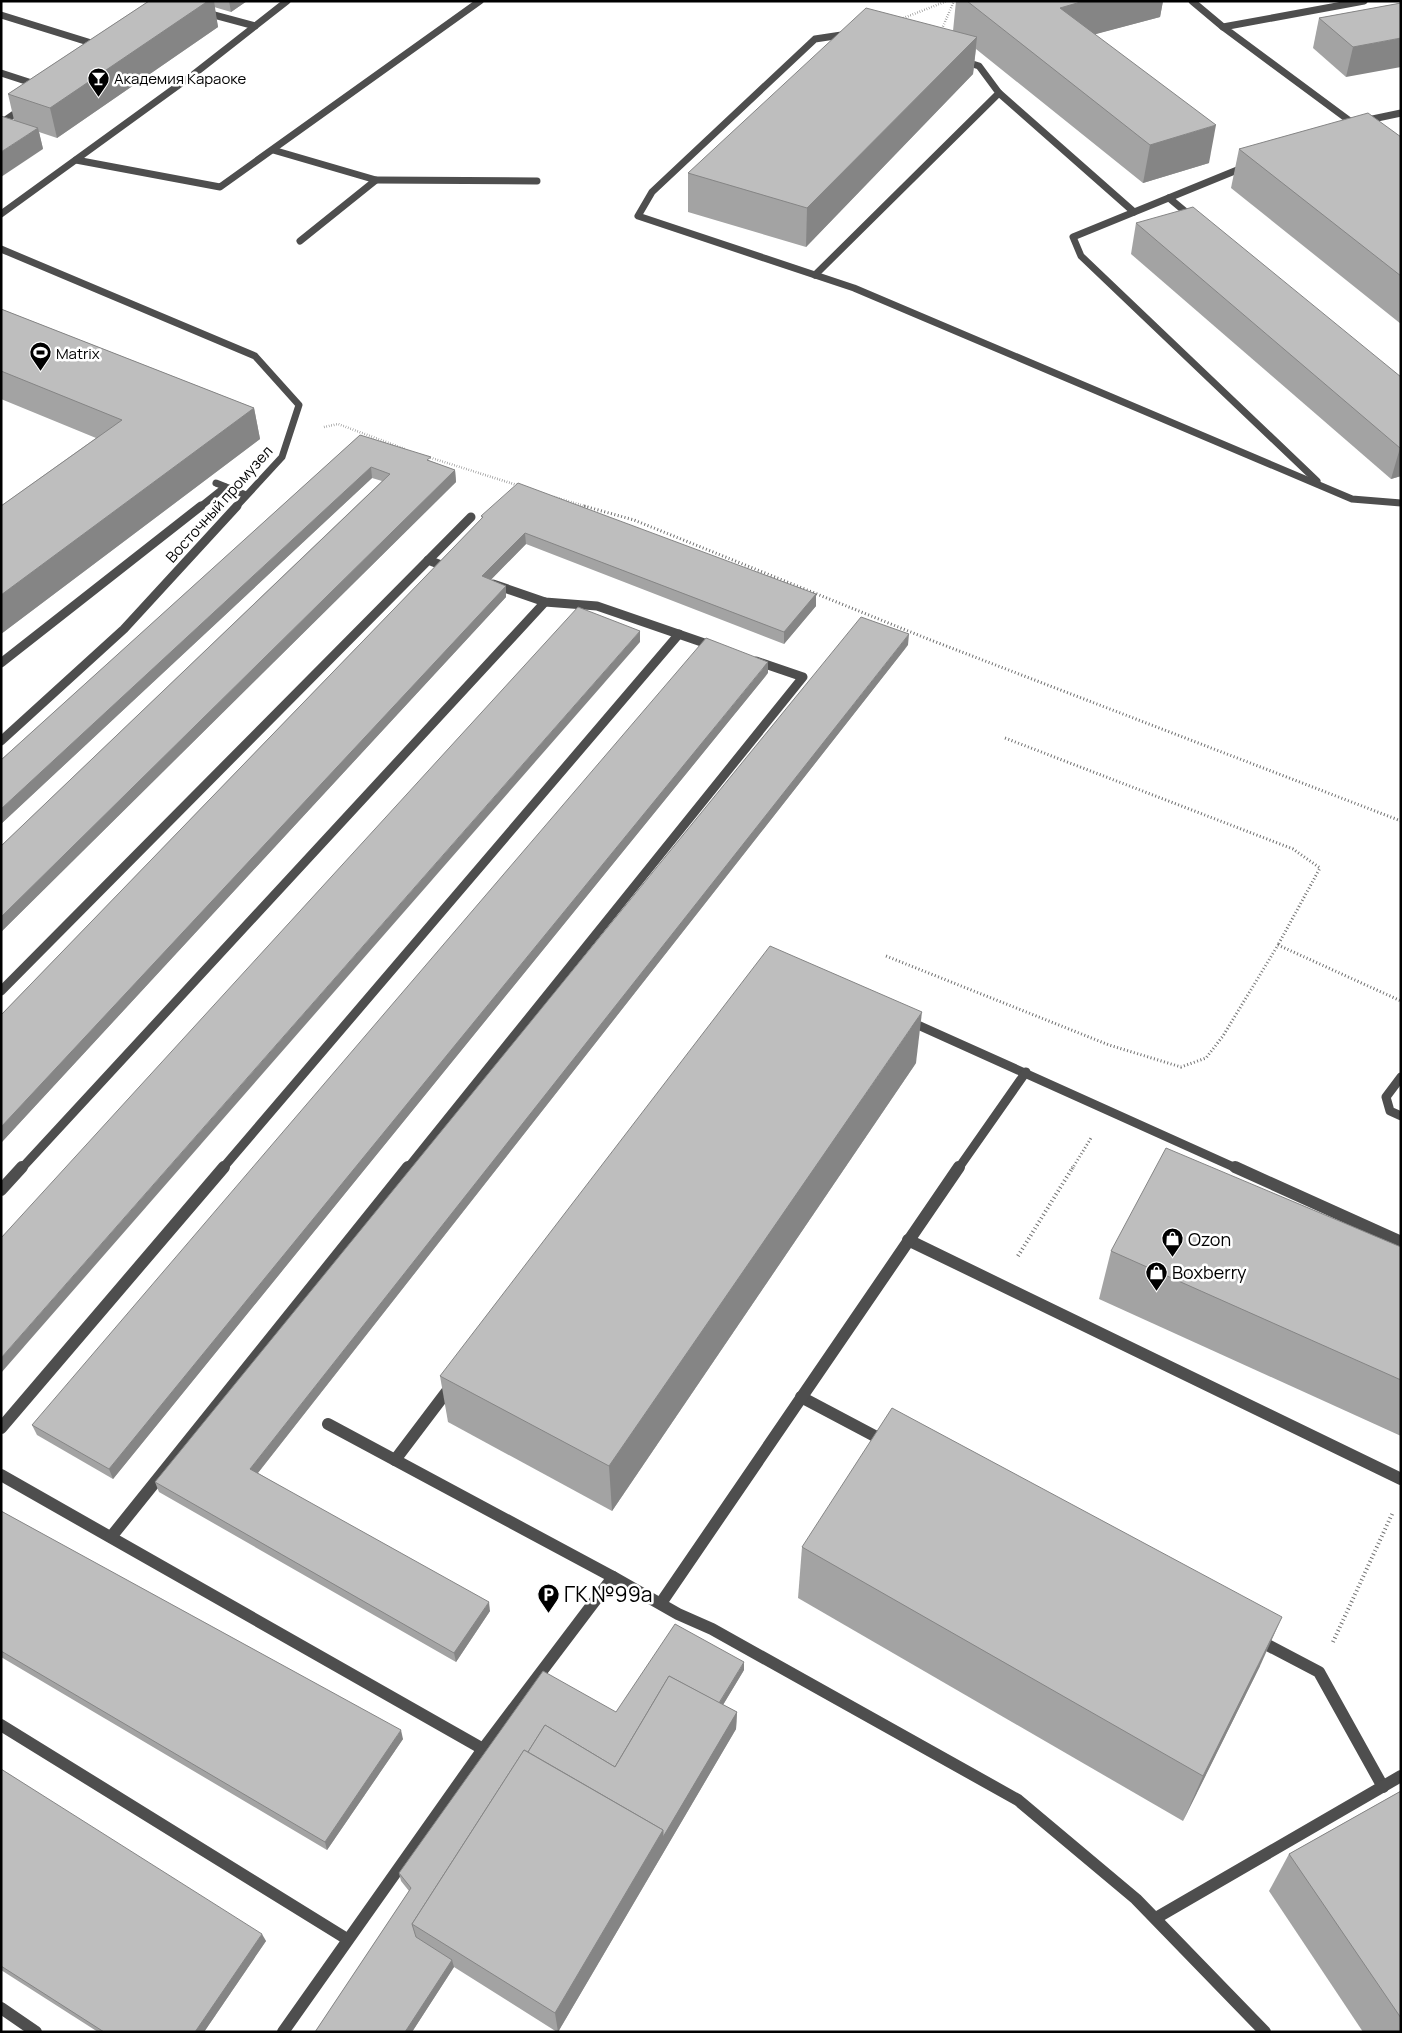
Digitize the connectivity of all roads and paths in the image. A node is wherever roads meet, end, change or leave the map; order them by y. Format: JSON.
{"nodes":[{"id":1,"x":287,"y":1,"type":"edge"},
{"id":2,"x":480,"y":1,"type":"edge"},
{"id":3,"x":947,"y":1,"type":"edge"},
{"id":4,"x":954,"y":1,"type":"edge"},
{"id":5,"x":1192,"y":1,"type":"edge"},
{"id":6,"x":1364,"y":1,"type":"edge"},
{"id":7,"x":195,"y":10,"type":"edge"},
{"id":8,"x":1,"y":15,"type":"edge"},
{"id":9,"x":255,"y":26,"type":"junction"},
{"id":10,"x":1223,"y":27,"type":"junction"},
{"id":11,"x":868,"y":32,"type":"joint"},
{"id":12,"x":111,"y":49,"type":"edge"},
{"id":13,"x":927,"y":49,"type":"joint"},
{"id":14,"x":1,"y":73,"type":"edge"},
{"id":15,"x":52,"y":89,"type":"edge"},
{"id":16,"x":999,"y":93,"type":"junction"},
{"id":17,"x":30,"y":103,"type":"edge"},
{"id":18,"x":1401,"y":113,"type":"edge"},
{"id":19,"x":1,"y":123,"type":"edge"},
{"id":20,"x":1353,"y":123,"type":"junction"},
{"id":21,"x":1344,"y":127,"type":"edge"},
{"id":22,"x":1361,"y":129,"type":"edge"},
{"id":23,"x":273,"y":150,"type":"junction"},
{"id":24,"x":76,"y":160,"type":"junction"},
{"id":25,"x":1252,"y":164,"type":"edge"},
{"id":26,"x":376,"y":180,"type":"junction"},
{"id":27,"x":537,"y":181,"type":"dead end"},
{"id":28,"x":1169,"y":198,"type":"junction"},
{"id":29,"x":1134,"y":212,"type":"junction"},
{"id":30,"x":1,"y":214,"type":"edge"},
{"id":31,"x":1200,"y":223,"type":"edge"},
{"id":32,"x":300,"y":241,"type":"dead end"},
{"id":33,"x":1,"y":249,"type":"edge"},
{"id":34,"x":814,"y":275,"type":"junction"},
{"id":35,"x":290,"y":433,"type":"junction"},
{"id":36,"x":411,"y":451,"type":"edge"},
{"id":37,"x":420,"y":454,"type":"edge"},
{"id":38,"x":216,"y":483,"type":"dead end"},
{"id":39,"x":1322,"y":486,"type":"junction"},
{"id":40,"x":225,"y":487,"type":"junction"},
{"id":41,"x":522,"y":487,"type":"edge"},
{"id":42,"x":246,"y":495,"type":"junction"},
{"id":43,"x":550,"y":495,"type":"edge"},
{"id":44,"x":1401,"y":503,"type":"edge"},
{"id":45,"x":471,"y":517,"type":"dead end"},
{"id":46,"x":428,"y":560,"type":"junction"},
{"id":47,"x":455,"y":570,"type":"edge"},
{"id":48,"x":482,"y":580,"type":"edge"},
{"id":49,"x":545,"y":602,"type":"junction"},
{"id":50,"x":679,"y":634,"type":"junction"},
{"id":51,"x":724,"y":650,"type":"edge"},
{"id":52,"x":750,"y":659,"type":"edge"},
{"id":53,"x":1,"y":663,"type":"edge"},
{"id":54,"x":1004,"y":738,"type":"dead end"},
{"id":55,"x":1,"y":741,"type":"edge"},
{"id":56,"x":1401,"y":821,"type":"edge"},
{"id":57,"x":1278,"y":945,"type":"junction"},
{"id":58,"x":886,"y":956,"type":"dead end"},
{"id":59,"x":1,"y":991,"type":"edge"},
{"id":60,"x":1401,"y":1001,"type":"edge"},
{"id":61,"x":902,"y":1018,"type":"edge"},
{"id":62,"x":1026,"y":1072,"type":"junction"},
{"id":63,"x":1401,"y":1077,"type":"edge"},
{"id":64,"x":1108,"y":1109,"type":"junction"},
{"id":65,"x":1401,"y":1116,"type":"edge"},
{"id":66,"x":1,"y":1190,"type":"edge"},
{"id":67,"x":908,"y":1240,"type":"junction"},
{"id":68,"x":1401,"y":1242,"type":"edge"},
{"id":69,"x":1000,"y":1284,"type":"junction"},
{"id":70,"x":457,"y":1378,"type":"edge"},
{"id":71,"x":801,"y":1397,"type":"junction"},
{"id":72,"x":328,"y":1424,"type":"dead end"},
{"id":73,"x":1,"y":1428,"type":"edge"},
{"id":74,"x":898,"y":1448,"type":"edge"},
{"id":75,"x":395,"y":1460,"type":"junction"},
{"id":76,"x":1,"y":1475,"type":"edge"},
{"id":77,"x":1401,"y":1479,"type":"edge"},
{"id":78,"x":1397,"y":1505,"type":"dead end"},
{"id":79,"x":111,"y":1537,"type":"junction"},
{"id":80,"x":613,"y":1577,"type":"junction"},
{"id":81,"x":661,"y":1603,"type":"junction"},
{"id":82,"x":1248,"y":1635,"type":"edge"},
{"id":83,"x":1318,"y":1672,"type":"junction"},
{"id":84,"x":1,"y":1725,"type":"edge"},
{"id":85,"x":483,"y":1749,"type":"junction"},
{"id":86,"x":1401,"y":1776,"type":"edge"},
{"id":87,"x":1383,"y":1787,"type":"junction"},
{"id":88,"x":1156,"y":1918,"type":"junction"},
{"id":89,"x":347,"y":1939,"type":"junction"},
{"id":90,"x":1,"y":2008,"type":"edge"},
{"id":91,"x":36,"y":2032,"type":"edge"},
{"id":92,"x":283,"y":2032,"type":"edge"},
{"id":93,"x":1266,"y":2032,"type":"edge"}],
"edges":[{"from":1,"to":9,"type":"street"},
{"from":2,"to":23,"type":"street"},
{"from":3,"to":11,"type":"path"},
{"from":4,"to":13,"type":"path"},
{"from":5,"to":10,"type":"street"},
{"from":6,"to":10,"type":"street"},
{"from":7,"to":9,"type":"street"},
{"from":8,"to":12,"type":"street"},
{"from":9,"to":24,"type":"street"},
{"from":10,"to":20,"type":"street"},
{"from":11,"to":34,"type":"street"},
{"from":13,"to":16,"type":"street"},
{"from":14,"to":15,"type":"street"},
{"from":16,"to":29,"type":"street"},
{"from":16,"to":34,"type":"street"},
{"from":17,"to":19,"type":"street"},
{"from":18,"to":20,"type":"street"},
{"from":20,"to":21,"type":"street"},
{"from":20,"to":22,"type":"street"},
{"from":23,"to":24,"type":"street"},
{"from":23,"to":26,"type":"street"},
{"from":24,"to":30,"type":"street"},
{"from":25,"to":28,"type":"street"},
{"from":26,"to":27,"type":"street"},
{"from":26,"to":32,"type":"street"},
{"from":28,"to":29,"type":"street"},
{"from":28,"to":31,"type":"street"},
{"from":29,"to":39,"type":"street"},
{"from":33,"to":35,"type":"street","name":"Восточный промузел"},
{"from":34,"to":39,"type":"street"},
{"from":35,"to":36,"type":"path"},
{"from":35,"to":42,"type":"street","name":"Восточный промузел"},
{"from":37,"to":41,"type":"path"},
{"from":38,"to":40,"type":"street"},
{"from":39,"to":44,"type":"street"},
{"from":40,"to":42,"type":"street"},
{"from":40,"to":53,"type":"street"},
{"from":42,"to":55,"type":"street","name":"Восточный промузел"},
{"from":43,"to":56,"type":"path"},
{"from":45,"to":46,"type":"street"},
{"from":46,"to":47,"type":"street"},
{"from":46,"to":59,"type":"street"},
{"from":48,"to":49,"type":"street"},
{"from":49,"to":50,"type":"street"},
{"from":49,"to":66,"type":"street"},
{"from":50,"to":51,"type":"street"},
{"from":50,"to":73,"type":"street"},
{"from":52,"to":79,"type":"street"},
{"from":54,"to":57,"type":"path"},
{"from":57,"to":58,"type":"path"},
{"from":57,"to":60,"type":"path"},
{"from":61,"to":62,"type":"street"},
{"from":62,"to":64,"type":"street"},
{"from":62,"to":67,"type":"street"},
{"from":63,"to":65,"type":"street"},
{"from":64,"to":68,"type":"street"},
{"from":64,"to":69,"type":"path"},
{"from":67,"to":69,"type":"street"},
{"from":67,"to":71,"type":"street"},
{"from":69,"to":77,"type":"street"},
{"from":70,"to":75,"type":"street"},
{"from":71,"to":74,"type":"street"},
{"from":71,"to":81,"type":"street"},
{"from":72,"to":75,"type":"street"},
{"from":75,"to":80,"type":"street"},
{"from":76,"to":79,"type":"street"},
{"from":78,"to":83,"type":"path"},
{"from":79,"to":85,"type":"street"},
{"from":80,"to":81,"type":"street"},
{"from":80,"to":85,"type":"street"},
{"from":81,"to":88,"type":"street"},
{"from":82,"to":83,"type":"street"},
{"from":83,"to":87,"type":"street"},
{"from":84,"to":89,"type":"street"},
{"from":85,"to":89,"type":"street"},
{"from":86,"to":87,"type":"street"},
{"from":87,"to":88,"type":"street"},
{"from":88,"to":93,"type":"street"},
{"from":89,"to":92,"type":"street"},
{"from":90,"to":91,"type":"street"}]}
